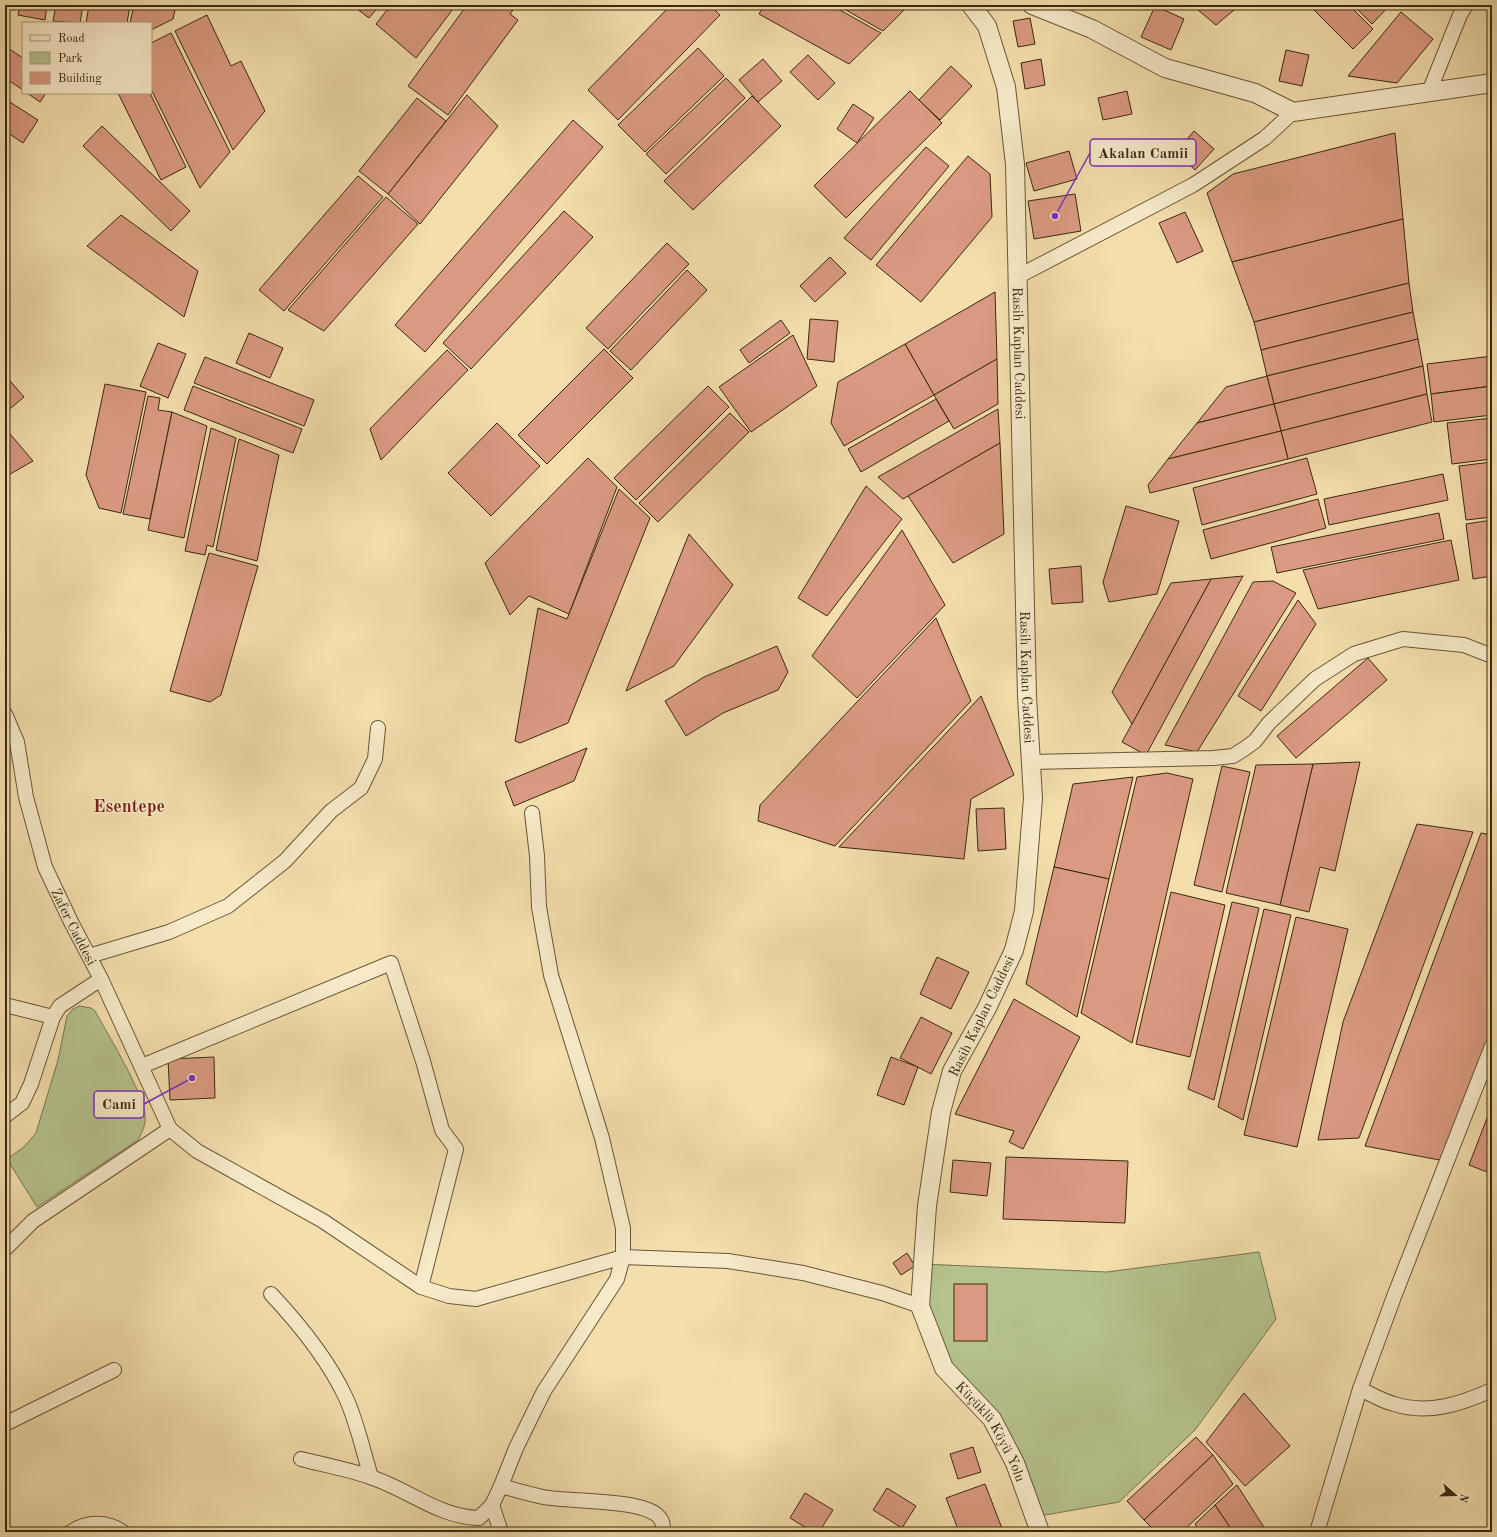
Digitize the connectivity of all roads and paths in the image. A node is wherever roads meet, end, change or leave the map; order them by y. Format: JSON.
{"nodes":[{"id":1,"x":971,"y":5,"type":"edge"},
{"id":2,"x":1032,"y":5,"type":"edge"},
{"id":3,"x":1466,"y":5,"type":"edge"},
{"id":4,"x":1492,"y":83,"type":"edge"},
{"id":5,"x":1429,"y":92,"type":"junction"},
{"id":6,"x":1293,"y":112,"type":"junction"},
{"id":7,"x":1017,"y":276,"type":"junction"},
{"id":8,"x":1492,"y":656,"type":"edge"},
{"id":9,"x":5,"y":714,"type":"edge"},
{"id":10,"x":378,"y":728,"type":"dead end"},
{"id":11,"x":1031,"y":762,"type":"junction"},
{"id":12,"x":532,"y":813,"type":"dead end"},
{"id":13,"x":89,"y":956,"type":"junction"},
{"id":14,"x":101,"y":979,"type":"junction"},
{"id":15,"x":5,"y":1005,"type":"edge"},
{"id":16,"x":53,"y":1017,"type":"junction"},
{"id":17,"x":1492,"y":1046,"type":"edge"},
{"id":18,"x":142,"y":1066,"type":"junction"},
{"id":19,"x":5,"y":1116,"type":"edge"},
{"id":20,"x":170,"y":1129,"type":"junction"},
{"id":21,"x":5,"y":1249,"type":"edge"},
{"id":22,"x":623,"y":1258,"type":"junction"},
{"id":23,"x":421,"y":1286,"type":"junction"},
{"id":24,"x":271,"y":1294,"type":"dead end"},
{"id":25,"x":920,"y":1306,"type":"junction"},
{"id":26,"x":931,"y":1337,"type":"joint"},
{"id":27,"x":114,"y":1370,"type":"dead end"},
{"id":28,"x":1360,"y":1389,"type":"junction"},
{"id":29,"x":1492,"y":1390,"type":"edge"},
{"id":30,"x":5,"y":1424,"type":"edge"},
{"id":31,"x":301,"y":1459,"type":"dead end"},
{"id":32,"x":371,"y":1477,"type":"junction"},
{"id":33,"x":501,"y":1486,"type":"junction"},
{"id":34,"x":492,"y":1505,"type":"junction"},
{"id":35,"x":100,"y":1528,"type":"edge"},
{"id":36,"x":71,"y":1532,"type":"edge"},
{"id":37,"x":122,"y":1532,"type":"edge"},
{"id":38,"x":501,"y":1532,"type":"edge"},
{"id":39,"x":663,"y":1532,"type":"edge"},
{"id":40,"x":1040,"y":1532,"type":"edge"},
{"id":41,"x":1317,"y":1532,"type":"edge"}],
"edges":[{"from":1,"to":7,"type":"street","name":"Rasih Kaplan Caddesi"},
{"from":2,"to":6,"type":"street"},
{"from":3,"to":5,"type":"street"},
{"from":4,"to":5,"type":"street"},
{"from":5,"to":6,"type":"street"},
{"from":6,"to":7,"type":"street"},
{"from":7,"to":11,"type":"street","name":"Rasih Kaplan Caddesi"},
{"from":8,"to":11,"type":"street"},
{"from":9,"to":13,"type":"street","name":"Zafer Caddesi"},
{"from":10,"to":13,"type":"street"},
{"from":11,"to":25,"type":"street","name":"Rasih Kaplan Caddesi"},
{"from":12,"to":22,"type":"street"},
{"from":13,"to":14,"type":"street","name":"Zafer Caddesi"},
{"from":14,"to":16,"type":"street"},
{"from":14,"to":18,"type":"street","name":"Zafer Caddesi"},
{"from":15,"to":16,"type":"street"},
{"from":16,"to":19,"type":"street"},
{"from":17,"to":28,"type":"street"},
{"from":18,"to":20,"type":"street","name":"Zafer Caddesi"},
{"from":18,"to":23,"type":"street"},
{"from":20,"to":21,"type":"street"},
{"from":20,"to":23,"type":"street"},
{"from":22,"to":23,"type":"street"},
{"from":22,"to":25,"type":"street"},
{"from":22,"to":33,"type":"street"},
{"from":24,"to":32,"type":"street"},
{"from":25,"to":26,"type":"street","name":"Rasih Kaplan Caddesi"},
{"from":26,"to":40,"type":"street","name":"Küçüklü Köyü Yolu"},
{"from":27,"to":30,"type":"street"},
{"from":28,"to":29,"type":"street"},
{"from":28,"to":41,"type":"street"},
{"from":31,"to":32,"type":"street"},
{"from":32,"to":34,"type":"street"},
{"from":33,"to":34,"type":"street"},
{"from":33,"to":39,"type":"street"},
{"from":34,"to":38,"type":"street"},
{"from":35,"to":36,"type":"street"},
{"from":35,"to":37,"type":"street"}]}
